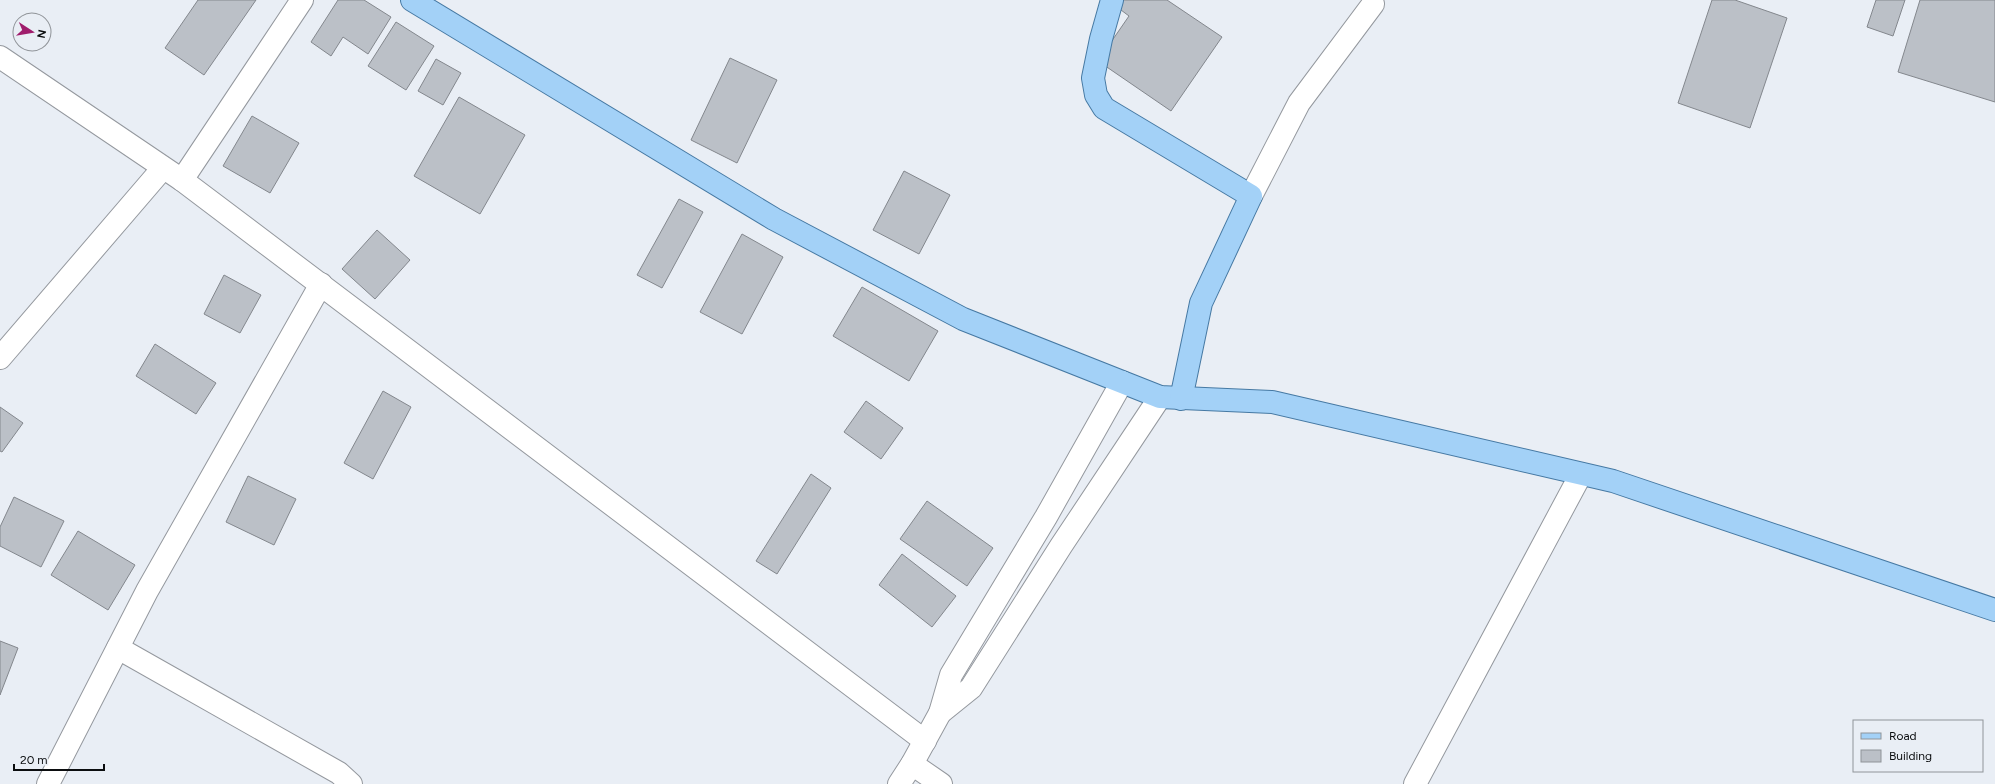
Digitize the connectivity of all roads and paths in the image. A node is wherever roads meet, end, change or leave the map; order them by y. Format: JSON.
{"nodes":[{"id":1,"x":302,"y":0,"type":"edge"},
{"id":2,"x":412,"y":0,"type":"edge"},
{"id":3,"x":1112,"y":0,"type":"edge"},
{"id":4,"x":1373,"y":4,"type":"dead end"},
{"id":5,"x":0,"y":57,"type":"edge"},
{"id":6,"x":163,"y":168,"type":"junction"},
{"id":7,"x":182,"y":180,"type":"junction"},
{"id":8,"x":1251,"y":196,"type":"junction"},
{"id":9,"x":321,"y":284,"type":"junction"},
{"id":10,"x":0,"y":358,"type":"edge"},
{"id":11,"x":1122,"y":382,"type":"junction"},
{"id":12,"x":1160,"y":397,"type":"junction"},
{"id":13,"x":1181,"y":399,"type":"junction"},
{"id":14,"x":1582,"y":474,"type":"junction"},
{"id":15,"x":1995,"y":610,"type":"edge"},
{"id":16,"x":118,"y":648,"type":"junction"},
{"id":17,"x":940,"y":713,"type":"junction"},
{"id":18,"x":926,"y":741,"type":"junction"},
{"id":19,"x":912,"y":764,"type":"junction"},
{"id":20,"x":340,"y":780,"type":"edge"},
{"id":21,"x":48,"y":784,"type":"edge"},
{"id":22,"x":899,"y":784,"type":"edge"},
{"id":23,"x":941,"y":784,"type":"edge"},
{"id":24,"x":1415,"y":784,"type":"edge"}],
"edges":[{"from":1,"to":7,"type":"street"},
{"from":2,"to":11,"type":"main road"},
{"from":3,"to":8,"type":"main road"},
{"from":4,"to":8,"type":"street"},
{"from":5,"to":6,"type":"street"},
{"from":6,"to":7,"type":"street"},
{"from":6,"to":10,"type":"street"},
{"from":7,"to":9,"type":"street"},
{"from":8,"to":13,"type":"main road"},
{"from":9,"to":16,"type":"street"},
{"from":9,"to":18,"type":"street"},
{"from":11,"to":12,"type":"main road"},
{"from":11,"to":17,"type":"street"},
{"from":12,"to":13,"type":"main road"},
{"from":12,"to":17,"type":"street"},
{"from":13,"to":14,"type":"main road"},
{"from":14,"to":15,"type":"main road"},
{"from":14,"to":24,"type":"street"},
{"from":16,"to":20,"type":"street"},
{"from":16,"to":21,"type":"street"},
{"from":17,"to":18,"type":"street"},
{"from":18,"to":19,"type":"street"},
{"from":19,"to":22,"type":"street"},
{"from":19,"to":23,"type":"street"}]}
